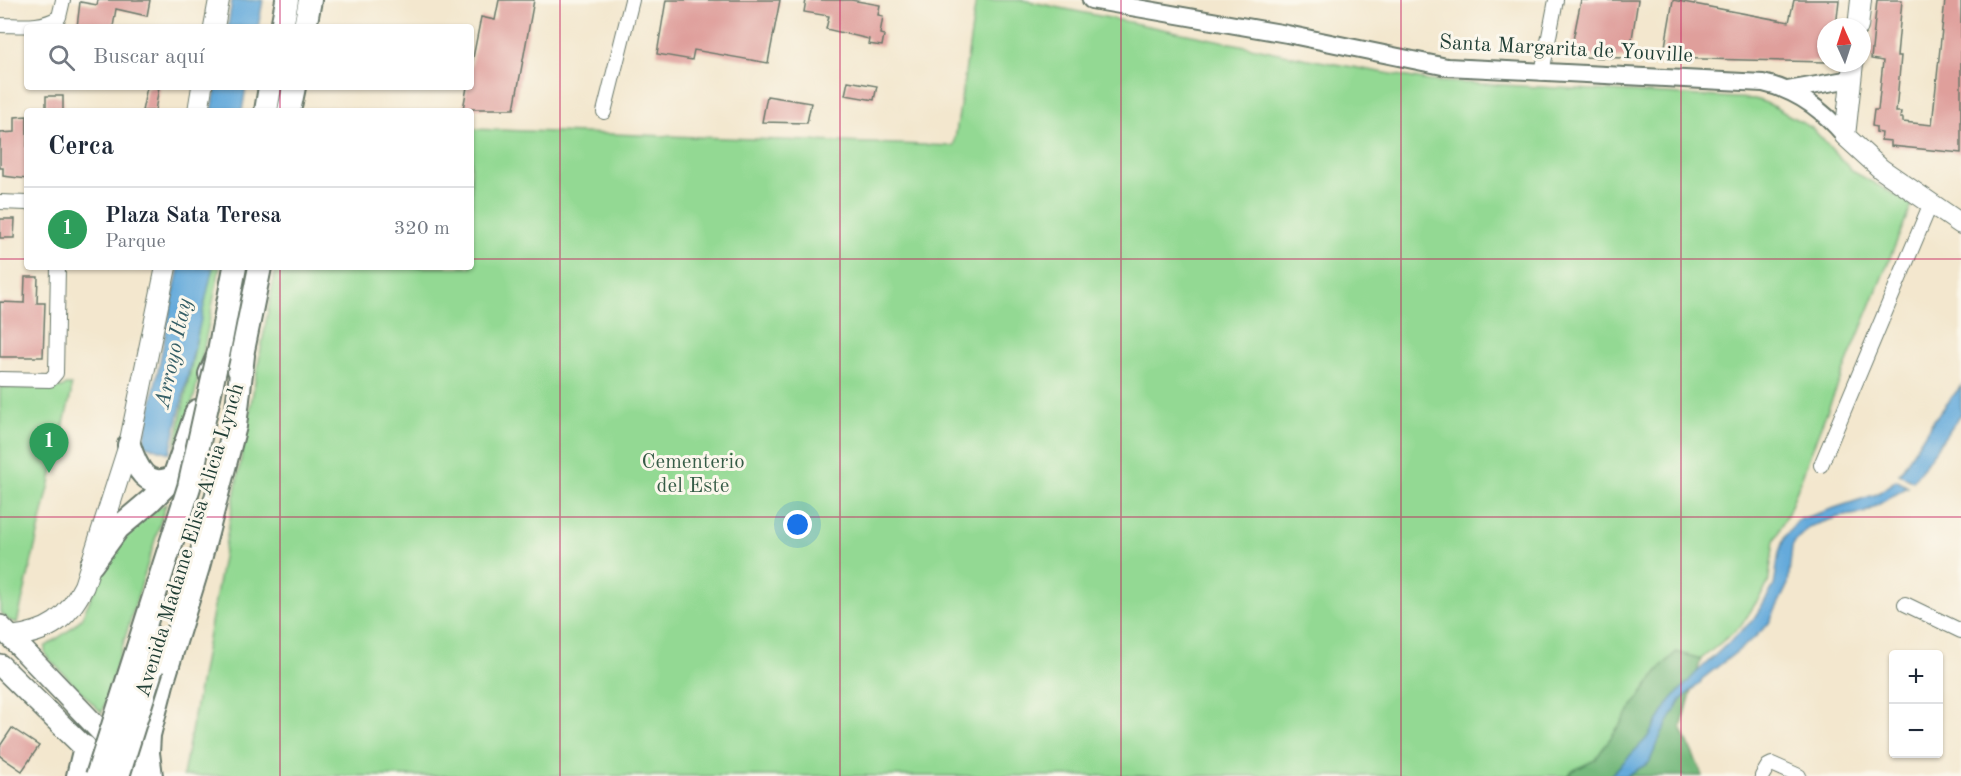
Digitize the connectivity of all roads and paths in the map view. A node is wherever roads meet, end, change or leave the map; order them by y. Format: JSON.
{"nodes":[{"id":1,"x":219,"y":0,"type":"edge"},
{"id":2,"x":287,"y":0,"type":"edge"},
{"id":3,"x":310,"y":0,"type":"edge"},
{"id":4,"x":632,"y":0,"type":"edge"},
{"id":5,"x":1091,"y":0,"type":"edge"},
{"id":6,"x":1556,"y":0,"type":"edge"},
{"id":7,"x":1861,"y":0,"type":"edge"},
{"id":8,"x":62,"y":4,"type":"edge"},
{"id":9,"x":1859,"y":18,"type":"edge"},
{"id":10,"x":46,"y":24,"type":"edge"},
{"id":11,"x":215,"y":24,"type":"edge"},
{"id":12,"x":283,"y":24,"type":"edge"},
{"id":13,"x":306,"y":24,"type":"edge"},
{"id":14,"x":0,"y":25,"type":"edge"},
{"id":15,"x":24,"y":26,"type":"edge"},
{"id":16,"x":1849,"y":72,"type":"edge"},
{"id":17,"x":1852,"y":72,"type":"edge"},
{"id":18,"x":1542,"y":73,"type":"junction"},
{"id":19,"x":202,"y":90,"type":"edge"},
{"id":20,"x":270,"y":90,"type":"edge"},
{"id":21,"x":293,"y":90,"type":"edge"},
{"id":22,"x":1788,"y":90,"type":"junction"},
{"id":23,"x":198,"y":108,"type":"edge"},
{"id":24,"x":266,"y":108,"type":"edge"},
{"id":25,"x":290,"y":108,"type":"edge"},
{"id":26,"x":604,"y":112,"type":"dead end"},
{"id":27,"x":1845,"y":136,"type":"junction"},
{"id":28,"x":0,"y":202,"type":"edge"},
{"id":29,"x":24,"y":203,"type":"edge"},
{"id":30,"x":1931,"y":203,"type":"junction"},
{"id":31,"x":1961,"y":224,"type":"edge"},
{"id":32,"x":58,"y":270,"type":"edge"},
{"id":33,"x":165,"y":270,"type":"edge"},
{"id":34,"x":234,"y":270,"type":"edge"},
{"id":35,"x":259,"y":270,"type":"edge"},
{"id":36,"x":243,"y":355,"type":"junction"},
{"id":37,"x":218,"y":356,"type":"junction"},
{"id":38,"x":0,"y":379,"type":"edge"},
{"id":39,"x":129,"y":445,"type":"junction"},
{"id":40,"x":1821,"y":465,"type":"dead end"},
{"id":41,"x":174,"y":477,"type":"junction"},
{"id":42,"x":92,"y":564,"type":"junction"},
{"id":43,"x":1905,"y":604,"type":"dead end"},
{"id":44,"x":6,"y":631,"type":"edge"},
{"id":45,"x":1961,"y":631,"type":"edge"},
{"id":46,"x":0,"y":665,"type":"edge"},
{"id":47,"x":85,"y":747,"type":"junction"},
{"id":48,"x":78,"y":776,"type":"edge"},
{"id":49,"x":97,"y":776,"type":"edge"},
{"id":50,"x":111,"y":776,"type":"edge"},
{"id":51,"x":118,"y":776,"type":"edge"},
{"id":52,"x":139,"y":776,"type":"edge"},
{"id":53,"x":151,"y":776,"type":"edge"},
{"id":54,"x":1762,"y":776,"type":"edge"},
{"id":55,"x":1799,"y":776,"type":"edge"}],
"edges":[{"from":1,"to":11,"type":"main road"},
{"from":2,"to":12,"type":"highway"},
{"from":3,"to":13,"type":"highway"},
{"from":4,"to":26,"type":"street"},
{"from":5,"to":18,"type":"street","name":"Santa Margarita de Youville"},
{"from":6,"to":18,"type":"street"},
{"from":7,"to":9,"type":"main road"},
{"from":8,"to":10,"type":"street"},
{"from":14,"to":15,"type":"street"},
{"from":16,"to":22,"type":"street"},
{"from":17,"to":27,"type":"main road"},
{"from":18,"to":22,"type":"street","name":"Santa Margarita de Youville"},
{"from":19,"to":23,"type":"main road"},
{"from":20,"to":24,"type":"highway"},
{"from":21,"to":25,"type":"highway"},
{"from":22,"to":27,"type":"street","name":"Santa Margarita de Youville"},
{"from":27,"to":30,"type":"main road","name":"Santa Margarita de Youville"},
{"from":28,"to":29,"type":"street"},
{"from":30,"to":31,"type":"main road","name":"Santa Margarita de Youville"},
{"from":30,"to":40,"type":"street"},
{"from":32,"to":38,"type":"street"},
{"from":33,"to":39,"type":"main road"},
{"from":34,"to":37,"type":"highway","name":"Avenida Madame Elisa Alicia Lynch"},
{"from":35,"to":36,"type":"highway","name":"Avenida Madame Elisa Alicia Lynch"},
{"from":36,"to":51,"type":"highway","name":"Avenida Madame Elisa Alicia Lynch","bridge":true},
{"from":36,"to":53,"type":"highway"},
{"from":37,"to":41,"type":"highway"},
{"from":37,"to":49,"type":"highway","name":"Avenida Madame Elisa Alicia Lynch","bridge":true},
{"from":39,"to":41,"type":"highway"},
{"from":39,"to":42,"type":"main road"},
{"from":41,"to":42,"type":"highway"},
{"from":42,"to":44,"type":"main road"},
{"from":43,"to":45,"type":"street"},
{"from":44,"to":52,"type":"main road"},
{"from":46,"to":47,"type":"main road"},
{"from":47,"to":48,"type":"highway"},
{"from":47,"to":50,"type":"main road"},
{"from":54,"to":55,"type":"street"}]}
